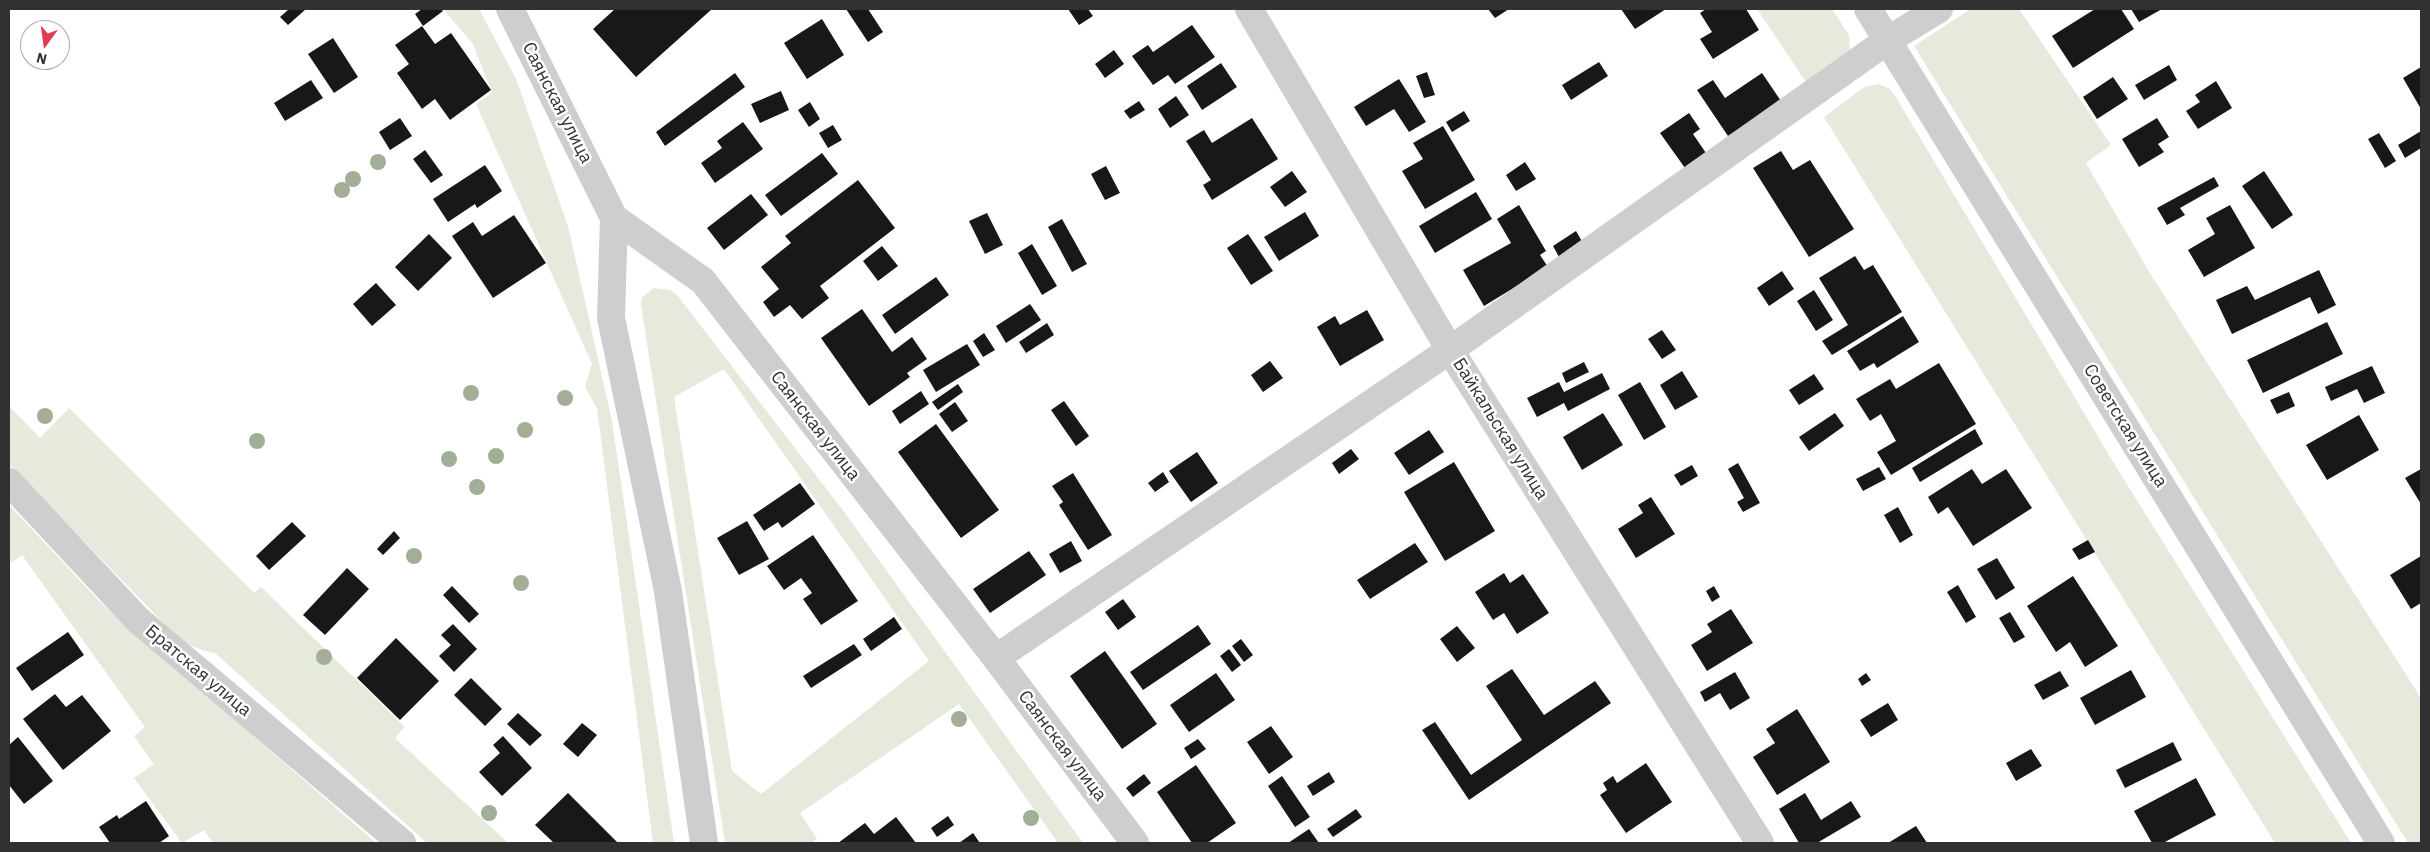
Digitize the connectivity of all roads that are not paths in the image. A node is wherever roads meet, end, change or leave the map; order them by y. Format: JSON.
{"nodes":[{"id":1,"x":510,"y":9,"type":"edge"},
{"id":2,"x":1249,"y":9,"type":"edge"},
{"id":3,"x":1868,"y":9,"type":"edge"},
{"id":4,"x":1939,"y":9,"type":"edge"},
{"id":5,"x":1888,"y":40,"type":"junction"},
{"id":6,"x":614,"y":218,"type":"junction"},
{"id":7,"x":1450,"y":350,"type":"junction"},
{"id":8,"x":9,"y":482,"type":"edge"},
{"id":9,"x":996,"y":658,"type":"junction"},
{"id":10,"x":402,"y":843,"type":"edge"},
{"id":11,"x":704,"y":843,"type":"edge"},
{"id":12,"x":1135,"y":843,"type":"edge"},
{"id":13,"x":1760,"y":843,"type":"edge"},
{"id":14,"x":2381,"y":843,"type":"edge"}],
"edges":[{"from":1,"to":6,"type":"street","name":"Саянская улица"},
{"from":2,"to":7,"type":"street","name":"Байкальская улица"},
{"from":3,"to":5,"type":"street","name":"Советская улица"},
{"from":4,"to":5,"type":"street"},
{"from":5,"to":7,"type":"street"},
{"from":5,"to":14,"type":"street","name":"Советская улица"},
{"from":6,"to":9,"type":"street","name":"Саянская улица"},
{"from":6,"to":11,"type":"street"},
{"from":7,"to":9,"type":"street"},
{"from":7,"to":13,"type":"street","name":"Байкальская улица"},
{"from":8,"to":10,"type":"street","name":"Братская улица"},
{"from":9,"to":12,"type":"street","name":"Саянская улица"}]}
